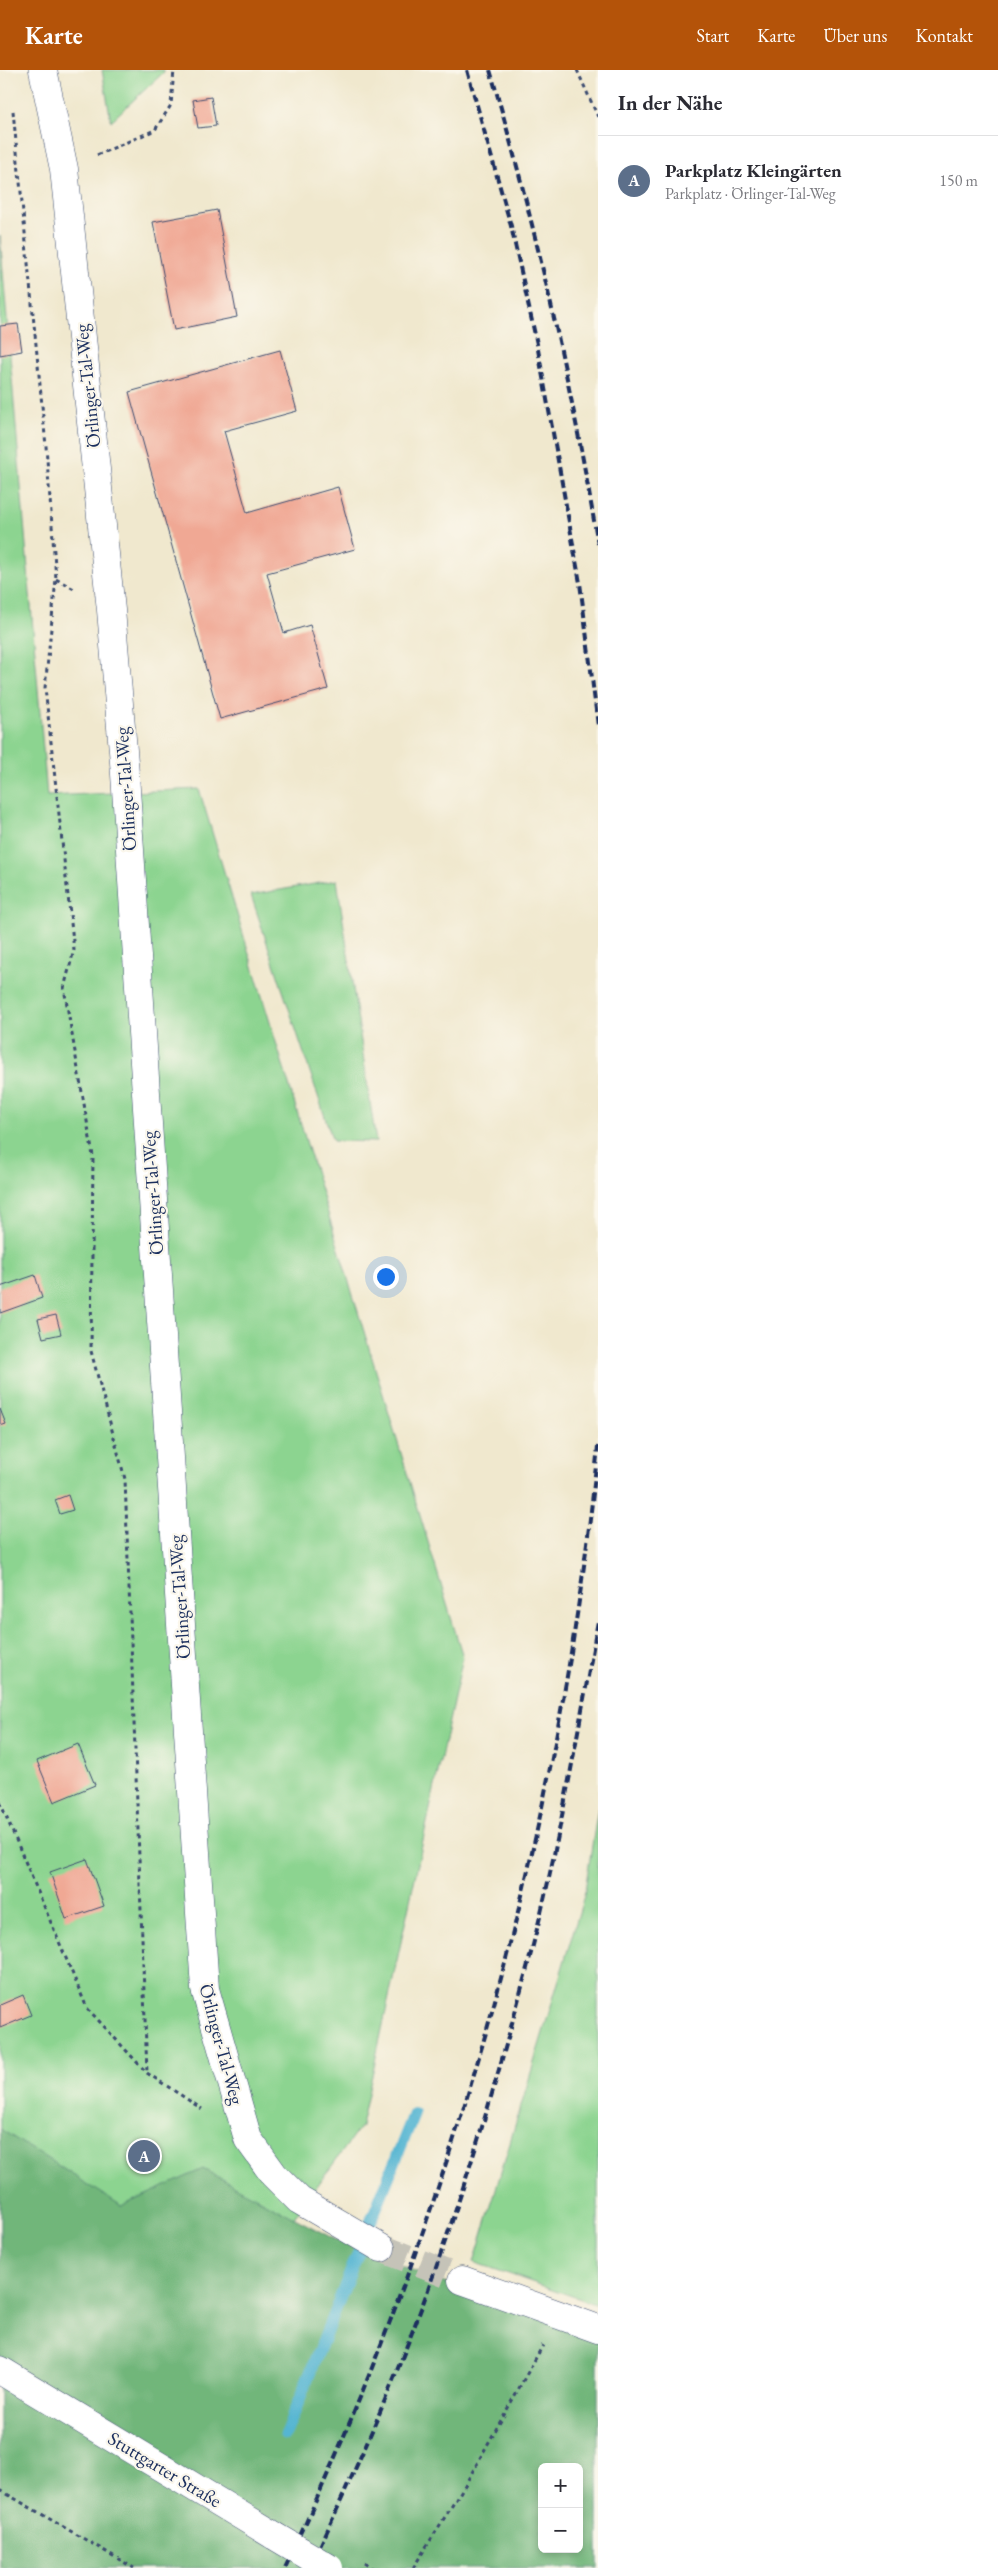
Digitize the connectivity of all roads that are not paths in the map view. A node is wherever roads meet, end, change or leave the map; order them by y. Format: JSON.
{"nodes":[{"id":1,"x":44,"y":70,"type":"edge"},
{"id":2,"x":381,"y":2248,"type":"tunnel mouth"},
{"id":3,"x":462,"y":2280,"type":"tunnel mouth"},
{"id":4,"x":598,"y":2329,"type":"edge"},
{"id":5,"x":0,"y":2370,"type":"edge"},
{"id":6,"x":329,"y":2568,"type":"edge"}],
"edges":[{"from":1,"to":2,"type":"street","name":"Örlinger-Tal-Weg"},
{"from":3,"to":4,"type":"street"},
{"from":5,"to":6,"type":"street","name":"Stuttgarter Straße","bridge":true}]}
